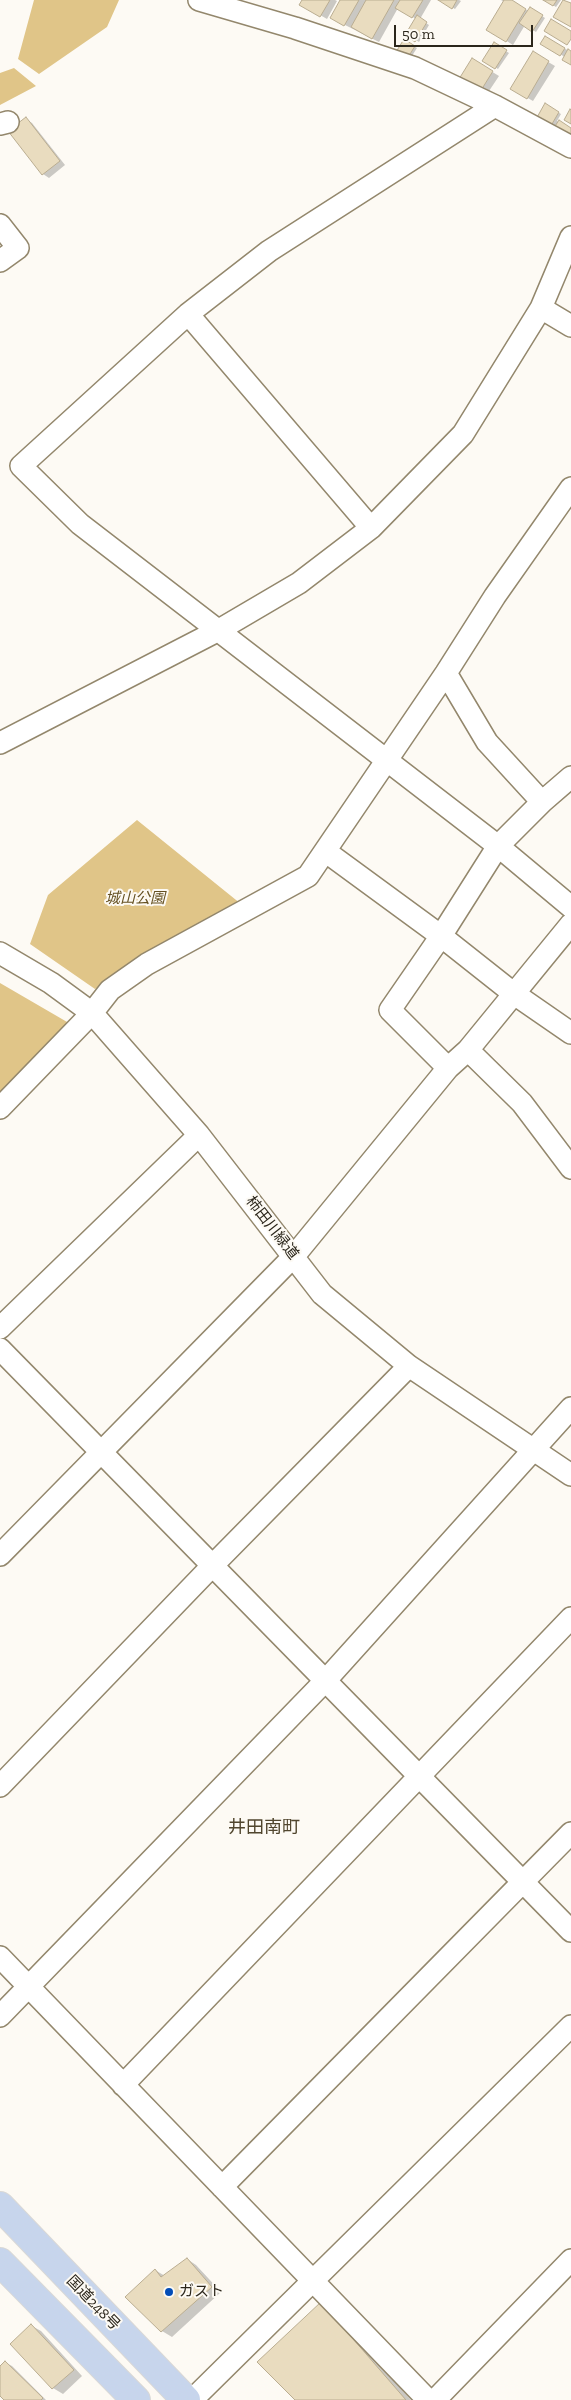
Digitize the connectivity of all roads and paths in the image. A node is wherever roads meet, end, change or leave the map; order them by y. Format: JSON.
{"nodes":[{"id":1,"x":200,"y":0,"type":"edge"},
{"id":2,"x":494,"y":106,"type":"junction"},
{"id":3,"x":571,"y":147,"type":"edge"},
{"id":4,"x":0,"y":225,"type":"edge"},
{"id":5,"x":571,"y":237,"type":"edge"},
{"id":6,"x":0,"y":261,"type":"edge"},
{"id":7,"x":542,"y":308,"type":"junction"},
{"id":8,"x":188,"y":314,"type":"junction"},
{"id":9,"x":571,"y":326,"type":"edge"},
{"id":10,"x":568,"y":498,"type":"edge"},
{"id":11,"x":371,"y":528,"type":"junction"},
{"id":12,"x":220,"y":630,"type":"junction"},
{"id":13,"x":446,"y":673,"type":"junction"},
{"id":14,"x":0,"y":744,"type":"edge"},
{"id":15,"x":386,"y":761,"type":"junction"},
{"id":16,"x":571,"y":777,"type":"edge"},
{"id":17,"x":542,"y":802,"type":"junction"},
{"id":18,"x":498,"y":846,"type":"junction"},
{"id":19,"x":325,"y":851,"type":"junction"},
{"id":20,"x":571,"y":907,"type":"edge"},
{"id":21,"x":571,"y":924,"type":"edge"},
{"id":22,"x":441,"y":936,"type":"junction"},
{"id":23,"x":0,"y":953,"type":"edge"},
{"id":24,"x":513,"y":993,"type":"junction"},
{"id":25,"x":92,"y":1013,"type":"junction"},
{"id":26,"x":571,"y":1032,"type":"edge"},
{"id":27,"x":468,"y":1050,"type":"junction"},
{"id":28,"x":448,"y":1068,"type":"junction"},
{"id":29,"x":0,"y":1108,"type":"edge"},
{"id":30,"x":199,"y":1135,"type":"junction"},
{"id":31,"x":571,"y":1168,"type":"edge"},
{"id":32,"x":294,"y":1256,"type":"junction"},
{"id":33,"x":0,"y":1328,"type":"edge"},
{"id":34,"x":0,"y":1349,"type":"edge"},
{"id":35,"x":410,"y":1366,"type":"junction"},
{"id":36,"x":571,"y":1408,"type":"edge"},
{"id":37,"x":535,"y":1449,"type":"junction"},
{"id":38,"x":102,"y":1452,"type":"junction"},
{"id":39,"x":571,"y":1475,"type":"edge"},
{"id":40,"x":0,"y":1555,"type":"edge"},
{"id":41,"x":213,"y":1565,"type":"junction"},
{"id":42,"x":571,"y":1618,"type":"edge"},
{"id":43,"x":326,"y":1680,"type":"junction"},
{"id":44,"x":419,"y":1776,"type":"junction"},
{"id":45,"x":0,"y":1786,"type":"edge"},
{"id":46,"x":571,"y":1833,"type":"edge"},
{"id":47,"x":524,"y":1882,"type":"junction"},
{"id":48,"x":571,"y":1930,"type":"edge"},
{"id":49,"x":0,"y":1957,"type":"edge"},
{"id":50,"x":28,"y":1986,"type":"junction"},
{"id":51,"x":0,"y":2016,"type":"edge"},
{"id":52,"x":571,"y":2026,"type":"edge"},
{"id":53,"x":123,"y":2085,"type":"junction"},
{"id":54,"x":222,"y":2187,"type":"junction"},
{"id":55,"x":0,"y":2206,"type":"edge"},
{"id":56,"x":571,"y":2260,"type":"edge"},
{"id":57,"x":0,"y":2262,"type":"edge"},
{"id":58,"x":313,"y":2281,"type":"junction"},
{"id":59,"x":136,"y":2400,"type":"edge"},
{"id":60,"x":186,"y":2400,"type":"edge"},
{"id":61,"x":192,"y":2400,"type":"edge"},
{"id":62,"x":428,"y":2400,"type":"edge"},
{"id":63,"x":435,"y":2400,"type":"edge"}],
"edges":[{"from":1,"to":2,"type":"street"},
{"from":2,"to":3,"type":"street"},
{"from":2,"to":8,"type":"street"},
{"from":4,"to":6,"type":"street"},
{"from":5,"to":7,"type":"street"},
{"from":7,"to":9,"type":"street"},
{"from":7,"to":11,"type":"street"},
{"from":8,"to":11,"type":"street"},
{"from":8,"to":12,"type":"street"},
{"from":10,"to":13,"type":"street"},
{"from":11,"to":12,"type":"street"},
{"from":12,"to":14,"type":"street"},
{"from":12,"to":15,"type":"street"},
{"from":13,"to":15,"type":"street"},
{"from":13,"to":17,"type":"street"},
{"from":15,"to":18,"type":"street"},
{"from":15,"to":19,"type":"street"},
{"from":16,"to":17,"type":"street"},
{"from":17,"to":18,"type":"street"},
{"from":18,"to":20,"type":"street"},
{"from":18,"to":22,"type":"street"},
{"from":19,"to":22,"type":"street"},
{"from":19,"to":25,"type":"street"},
{"from":21,"to":24,"type":"street"},
{"from":22,"to":24,"type":"street"},
{"from":22,"to":28,"type":"street"},
{"from":23,"to":25,"type":"street","name":"柿田川緑道"},
{"from":24,"to":26,"type":"street"},
{"from":24,"to":27,"type":"street"},
{"from":25,"to":29,"type":"street"},
{"from":25,"to":30,"type":"street","name":"柿田川緑道"},
{"from":27,"to":28,"type":"street"},
{"from":27,"to":31,"type":"street"},
{"from":28,"to":32,"type":"street"},
{"from":30,"to":32,"type":"street","name":"柿田川緑道"},
{"from":30,"to":33,"type":"street"},
{"from":32,"to":35,"type":"street","name":"柿田川緑道"},
{"from":32,"to":38,"type":"street"},
{"from":34,"to":38,"type":"street"},
{"from":35,"to":37,"type":"street","name":"柿田川緑道"},
{"from":35,"to":41,"type":"street"},
{"from":36,"to":37,"type":"street"},
{"from":37,"to":39,"type":"street","name":"柿田川緑道"},
{"from":37,"to":43,"type":"street"},
{"from":38,"to":40,"type":"street"},
{"from":38,"to":41,"type":"street"},
{"from":41,"to":43,"type":"street"},
{"from":41,"to":45,"type":"street"},
{"from":42,"to":44,"type":"street"},
{"from":43,"to":44,"type":"street"},
{"from":43,"to":50,"type":"street"},
{"from":44,"to":47,"type":"street"},
{"from":44,"to":53,"type":"street"},
{"from":46,"to":47,"type":"street"},
{"from":47,"to":48,"type":"street"},
{"from":47,"to":54,"type":"street"},
{"from":49,"to":50,"type":"street"},
{"from":50,"to":51,"type":"street"},
{"from":50,"to":53,"type":"street"},
{"from":52,"to":58,"type":"street"},
{"from":53,"to":54,"type":"street"},
{"from":54,"to":58,"type":"street"},
{"from":55,"to":60,"type":"highway","name":"国道248号"},
{"from":56,"to":63,"type":"street"},
{"from":57,"to":59,"type":"highway"},
{"from":58,"to":61,"type":"street"},
{"from":58,"to":62,"type":"street"}]}
